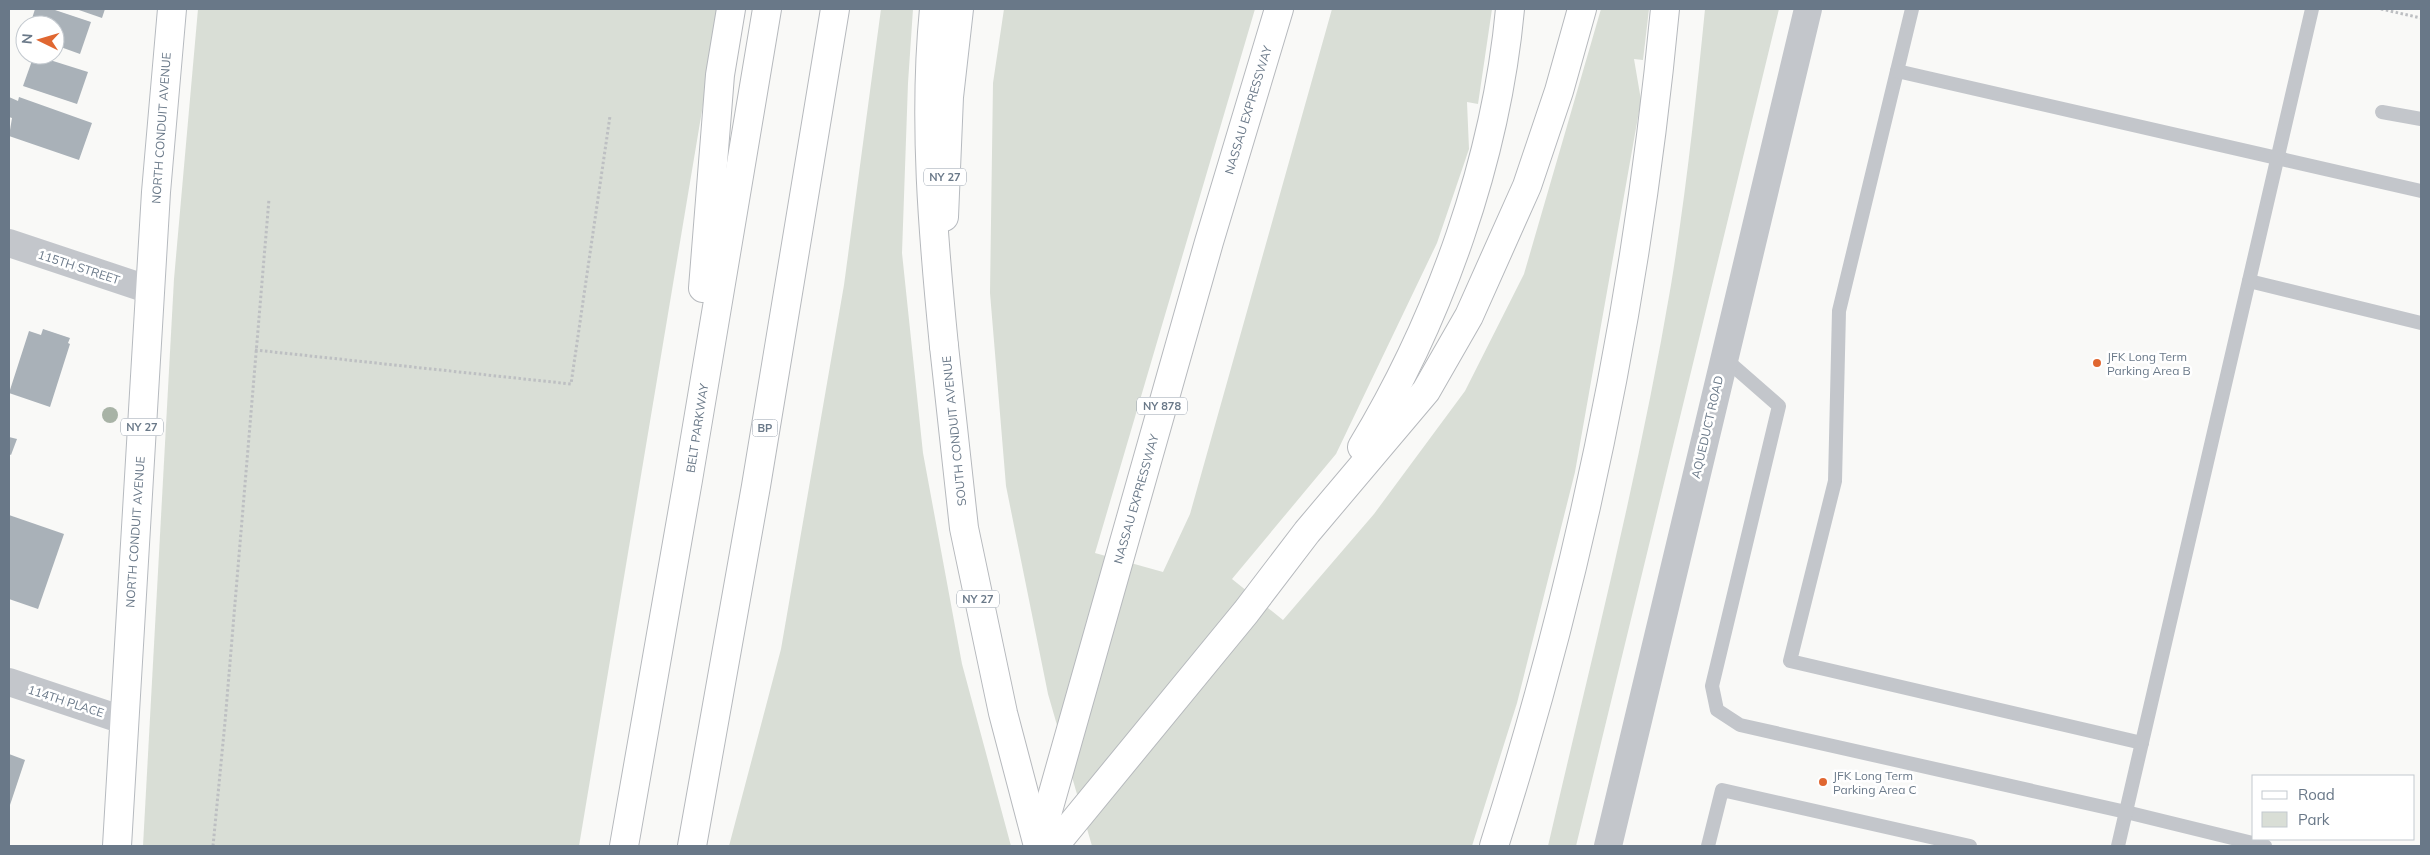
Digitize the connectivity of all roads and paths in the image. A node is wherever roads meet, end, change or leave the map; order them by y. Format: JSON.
{"nodes":[{"id":1,"x":172,"y":9,"type":"edge"},
{"id":2,"x":731,"y":9,"type":"edge"},
{"id":3,"x":767,"y":9,"type":"edge"},
{"id":4,"x":835,"y":9,"type":"edge"},
{"id":5,"x":934,"y":9,"type":"edge"},
{"id":6,"x":960,"y":9,"type":"edge"},
{"id":7,"x":1279,"y":9,"type":"edge"},
{"id":8,"x":1510,"y":9,"type":"edge"},
{"id":9,"x":1582,"y":9,"type":"edge"},
{"id":10,"x":1665,"y":9,"type":"edge"},
{"id":11,"x":1808,"y":9,"type":"edge"},
{"id":12,"x":1912,"y":9,"type":"edge"},
{"id":13,"x":2312,"y":9,"type":"edge"},
{"id":14,"x":2380,"y":9,"type":"edge"},
{"id":15,"x":2421,"y":18,"type":"edge"},
{"id":16,"x":1897,"y":70,"type":"junction"},
{"id":17,"x":2382,"y":112,"type":"dead end"},
{"id":18,"x":610,"y":116,"type":"dead end"},
{"id":19,"x":2421,"y":119,"type":"edge"},
{"id":20,"x":2278,"y":159,"type":"junction"},
{"id":21,"x":2421,"y":191,"type":"edge"},
{"id":22,"x":269,"y":199,"type":"dead end"},
{"id":23,"x":9,"y":244,"type":"edge"},
{"id":24,"x":2249,"y":281,"type":"junction"},
{"id":25,"x":150,"y":290,"type":"junction"},
{"id":26,"x":2421,"y":323,"type":"edge"},
{"id":27,"x":944,"y":346,"type":"junction"},
{"id":28,"x":255,"y":350,"type":"junction"},
{"id":29,"x":1724,"y":357,"type":"junction"},
{"id":30,"x":688,"y":480,"type":"junction"},
{"id":31,"x":1307,"y":532,"type":"junction"},
{"id":32,"x":9,"y":682,"type":"edge"},
{"id":33,"x":124,"y":720,"type":"junction"},
{"id":34,"x":2142,"y":743,"type":"junction"},
{"id":35,"x":2126,"y":812,"type":"junction"},
{"id":36,"x":117,"y":846,"type":"edge"},
{"id":37,"x":213,"y":846,"type":"edge"},
{"id":38,"x":624,"y":846,"type":"edge"},
{"id":39,"x":692,"y":846,"type":"edge"},
{"id":40,"x":1038,"y":846,"type":"edge"},
{"id":41,"x":1054,"y":846,"type":"edge"},
{"id":42,"x":1494,"y":846,"type":"edge"},
{"id":43,"x":1608,"y":846,"type":"edge"},
{"id":44,"x":1708,"y":846,"type":"edge"},
{"id":45,"x":1970,"y":846,"type":"edge"},
{"id":46,"x":2118,"y":846,"type":"edge"},
{"id":47,"x":2265,"y":846,"type":"edge"}],
"edges":[{"from":1,"to":25,"type":"main road","name":"NORTH CONDUIT AVENUE","number":"NY 27"},
{"from":2,"to":30,"type":"main road"},
{"from":3,"to":30,"type":"main road","name":"BELT PARKWAY"},
{"from":4,"to":39,"type":"main road","number":"BP"},
{"from":5,"to":27,"type":"main road"},
{"from":6,"to":27,"type":"main road","name":"SOUTH CONDUIT AVENUE","number":"NY 27"},
{"from":7,"to":40,"type":"main road","name":"NASSAU EXPRESSWAY","number":"NY 878"},
{"from":8,"to":31,"type":"main road"},
{"from":9,"to":31,"type":"main road"},
{"from":10,"to":42,"type":"main road"},
{"from":11,"to":29,"type":"street","name":"AQUEDUCT ROAD"},
{"from":12,"to":16,"type":"lane"},
{"from":13,"to":20,"type":"lane"},
{"from":14,"to":15,"type":"path"},
{"from":16,"to":20,"type":"lane"},
{"from":16,"to":34,"type":"lane"},
{"from":17,"to":19,"type":"lane"},
{"from":18,"to":28,"type":"path"},
{"from":20,"to":21,"type":"lane"},
{"from":20,"to":24,"type":"lane"},
{"from":22,"to":28,"type":"path"},
{"from":23,"to":25,"type":"street","name":"115TH STREET"},
{"from":24,"to":26,"type":"lane"},
{"from":24,"to":34,"type":"lane"},
{"from":25,"to":33,"type":"main road","name":"NORTH CONDUIT AVENUE","number":"NY 27"},
{"from":27,"to":40,"type":"main road","name":"SOUTH CONDUIT AVENUE","number":"NY 27"},
{"from":28,"to":37,"type":"path"},
{"from":29,"to":35,"type":"lane"},
{"from":29,"to":43,"type":"street","name":"AQUEDUCT ROAD"},
{"from":30,"to":38,"type":"main road","name":"BELT PARKWAY"},
{"from":31,"to":41,"type":"main road"},
{"from":32,"to":33,"type":"street","name":"114TH PLACE"},
{"from":33,"to":36,"type":"main road","name":"NORTH CONDUIT AVENUE","number":"NY 27"},
{"from":34,"to":35,"type":"lane"},
{"from":35,"to":46,"type":"lane"},
{"from":35,"to":47,"type":"lane"},
{"from":44,"to":45,"type":"lane"}]}
